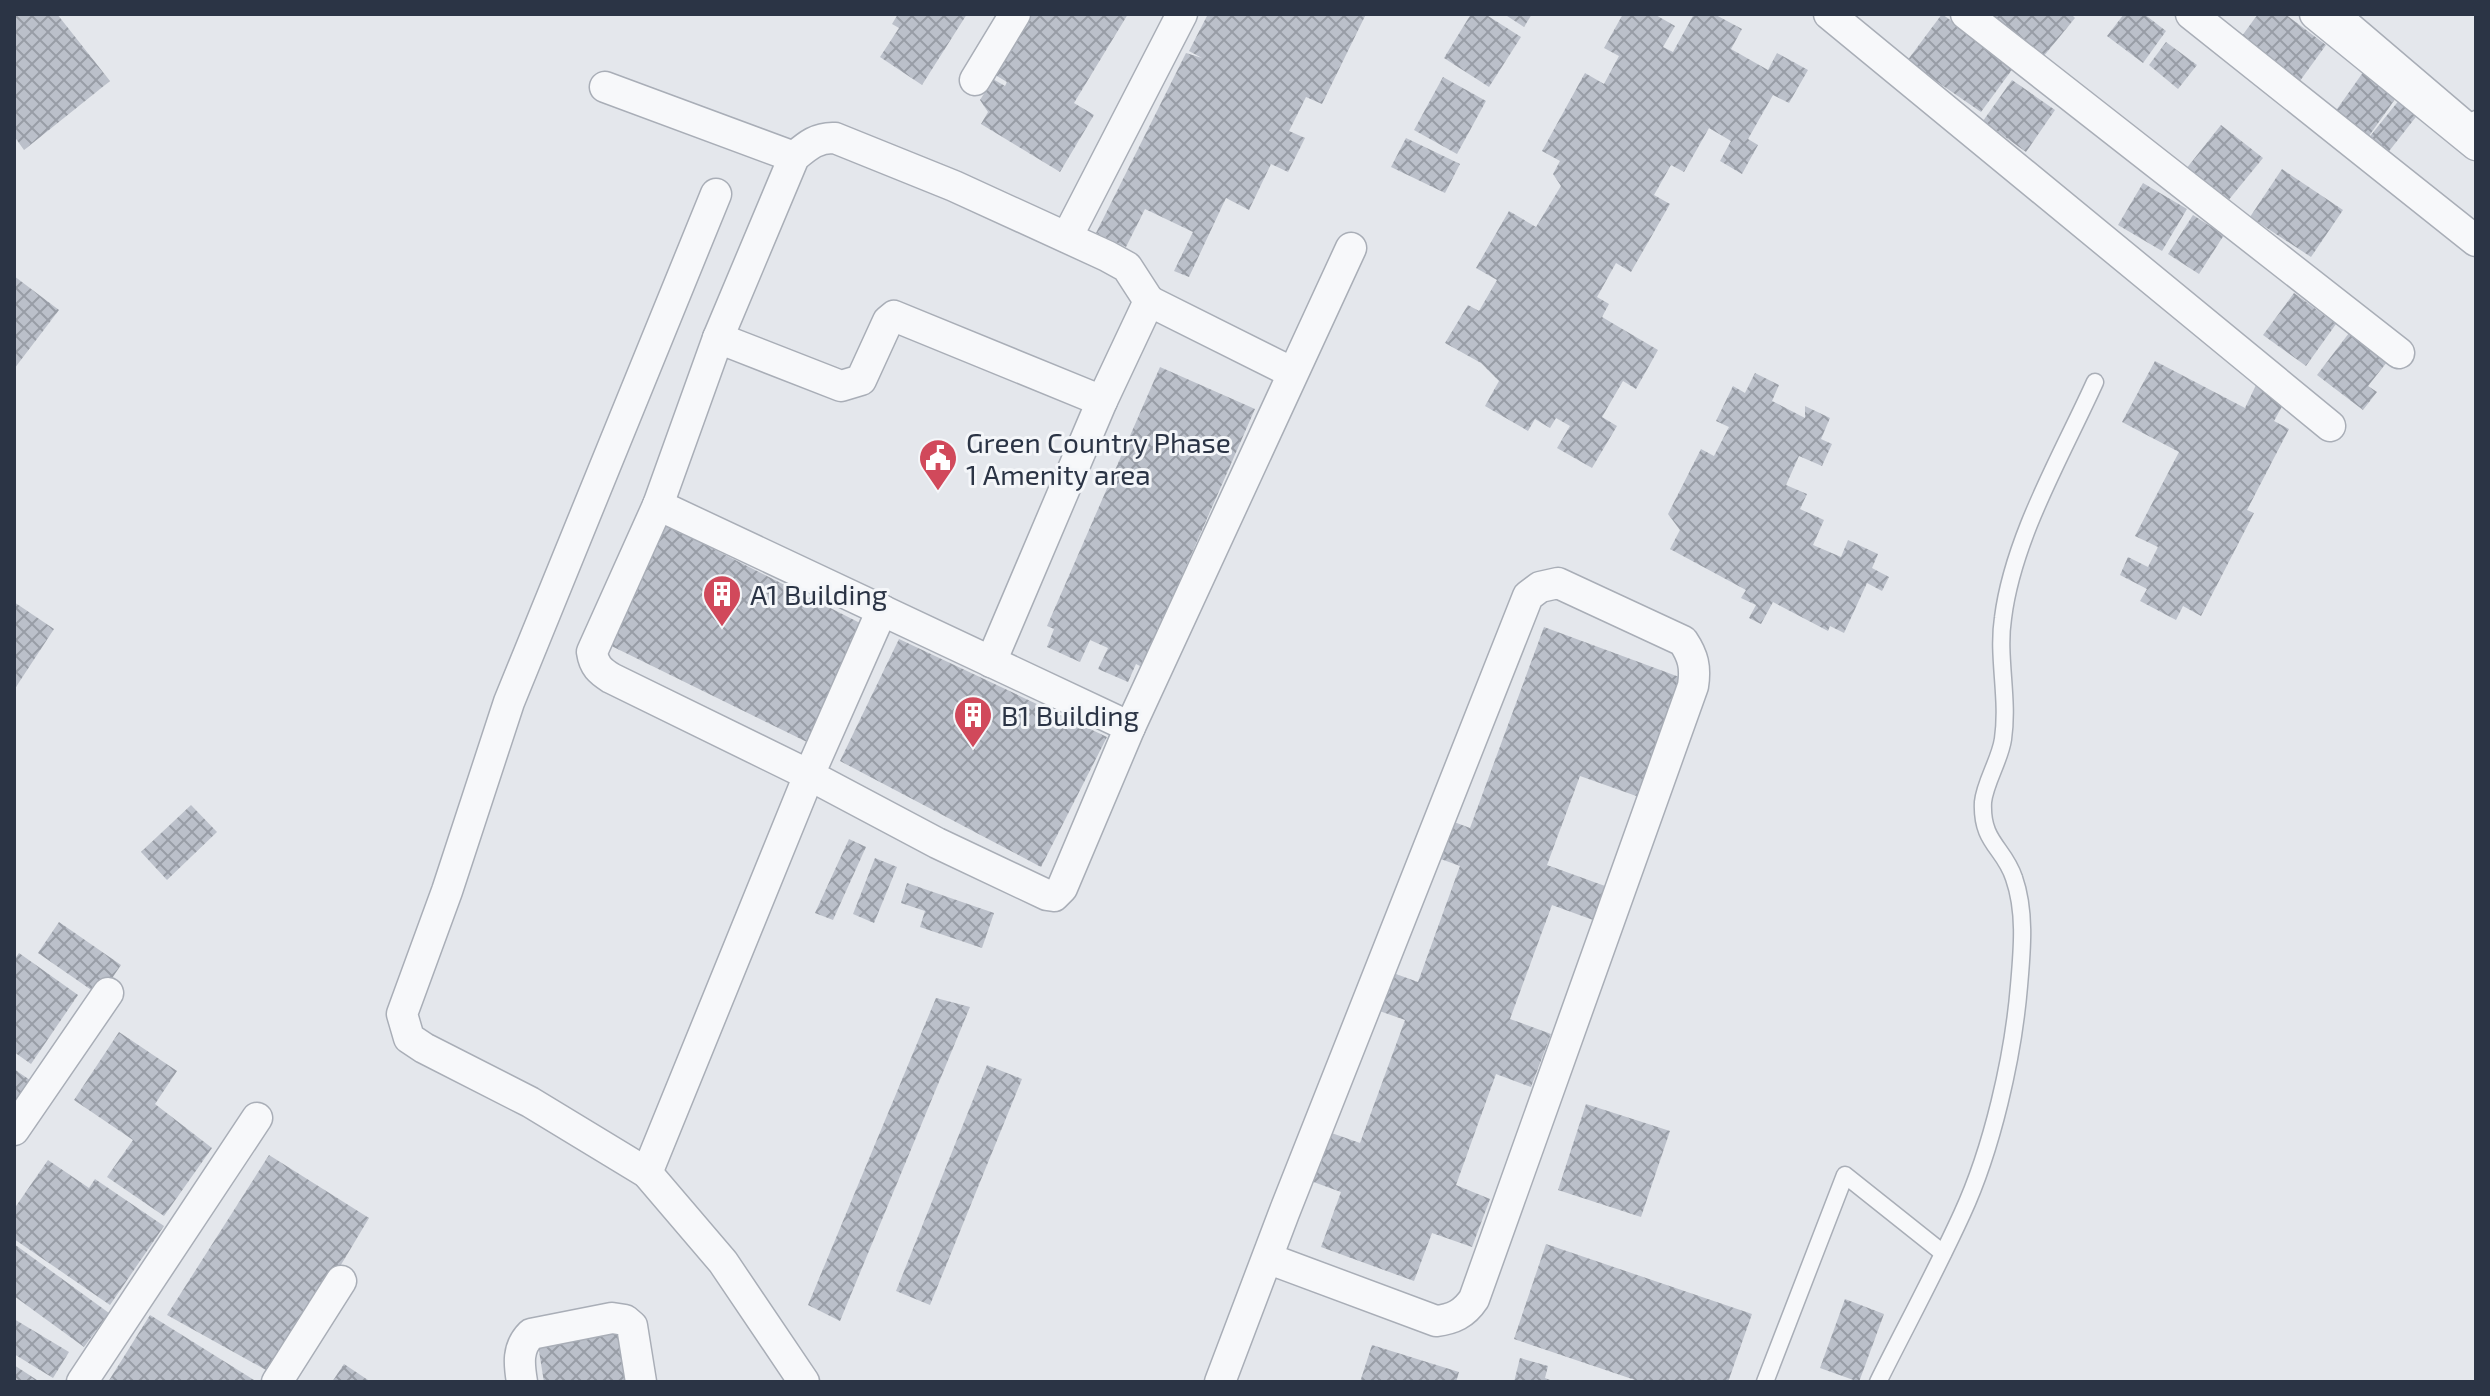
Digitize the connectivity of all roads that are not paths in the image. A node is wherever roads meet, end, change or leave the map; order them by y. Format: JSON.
{"nodes":[{"id":1,"x":1015,"y":14,"type":"edge"},
{"id":2,"x":1182,"y":14,"type":"edge"},
{"id":3,"x":1829,"y":14,"type":"edge"},
{"id":4,"x":1966,"y":14,"type":"edge"},
{"id":5,"x":2191,"y":14,"type":"edge"},
{"id":6,"x":2315,"y":14,"type":"edge"},
{"id":7,"x":2344,"y":14,"type":"edge"},
{"id":8,"x":975,"y":80,"type":"dead end"},
{"id":9,"x":605,"y":87,"type":"dead end"},
{"id":10,"x":2476,"y":119,"type":"edge"},
{"id":11,"x":2476,"y":145,"type":"edge"},
{"id":12,"x":794,"y":157,"type":"junction"},
{"id":13,"x":716,"y":194,"type":"dead end"},
{"id":14,"x":1067,"y":237,"type":"junction"},
{"id":15,"x":2476,"y":241,"type":"edge"},
{"id":16,"x":1351,"y":248,"type":"dead end"},
{"id":17,"x":1149,"y":301,"type":"junction"},
{"id":18,"x":718,"y":338,"type":"junction"},
{"id":19,"x":2399,"y":353,"type":"dead end"},
{"id":20,"x":1291,"y":372,"type":"junction"},
{"id":21,"x":2095,"y":382,"type":"dead end"},
{"id":22,"x":1102,"y":401,"type":"junction"},
{"id":23,"x":2330,"y":426,"type":"dead end"},
{"id":24,"x":658,"y":505,"type":"junction"},
{"id":25,"x":882,"y":610,"type":"junction"},
{"id":26,"x":991,"y":662,"type":"junction"},
{"id":27,"x":1130,"y":727,"type":"junction"},
{"id":28,"x":809,"y":775,"type":"junction"},
{"id":29,"x":108,"y":993,"type":"dead end"},
{"id":30,"x":257,"y":1118,"type":"dead end"},
{"id":31,"x":14,"y":1130,"type":"edge"},
{"id":32,"x":647,"y":1173,"type":"junction"},
{"id":33,"x":1943,"y":1253,"type":"junction"},
{"id":34,"x":1267,"y":1258,"type":"junction"},
{"id":35,"x":341,"y":1281,"type":"dead end"},
{"id":36,"x":82,"y":1382,"type":"edge"},
{"id":37,"x":277,"y":1382,"type":"edge"},
{"id":38,"x":522,"y":1382,"type":"edge"},
{"id":39,"x":641,"y":1382,"type":"edge"},
{"id":40,"x":804,"y":1382,"type":"edge"},
{"id":41,"x":1220,"y":1382,"type":"edge"},
{"id":42,"x":1765,"y":1382,"type":"edge"},
{"id":43,"x":1878,"y":1382,"type":"edge"}],
"edges":[{"from":1,"to":8,"type":"street"},
{"from":2,"to":14,"type":"street"},
{"from":3,"to":23,"type":"street"},
{"from":4,"to":19,"type":"street"},
{"from":5,"to":15,"type":"street"},
{"from":6,"to":11,"type":"street"},
{"from":7,"to":10,"type":"lane"},
{"from":9,"to":12,"type":"street"},
{"from":12,"to":14,"type":"street"},
{"from":12,"to":18,"type":"street"},
{"from":13,"to":32,"type":"street"},
{"from":14,"to":17,"type":"street"},
{"from":16,"to":20,"type":"street"},
{"from":17,"to":20,"type":"street"},
{"from":17,"to":22,"type":"street"},
{"from":18,"to":22,"type":"street"},
{"from":18,"to":24,"type":"street"},
{"from":20,"to":27,"type":"street"},
{"from":21,"to":33,"type":"lane"},
{"from":22,"to":26,"type":"street"},
{"from":24,"to":25,"type":"street"},
{"from":24,"to":28,"type":"street"},
{"from":25,"to":26,"type":"street"},
{"from":25,"to":28,"type":"street"},
{"from":26,"to":27,"type":"street"},
{"from":27,"to":28,"type":"street"},
{"from":28,"to":32,"type":"street"},
{"from":29,"to":31,"type":"street"},
{"from":30,"to":36,"type":"street"},
{"from":32,"to":40,"type":"street"},
{"from":33,"to":42,"type":"lane"},
{"from":33,"to":43,"type":"lane"},
{"from":34,"to":34,"type":"street"},
{"from":34,"to":41,"type":"street"},
{"from":35,"to":37,"type":"street"},
{"from":38,"to":39,"type":"street"}]}
